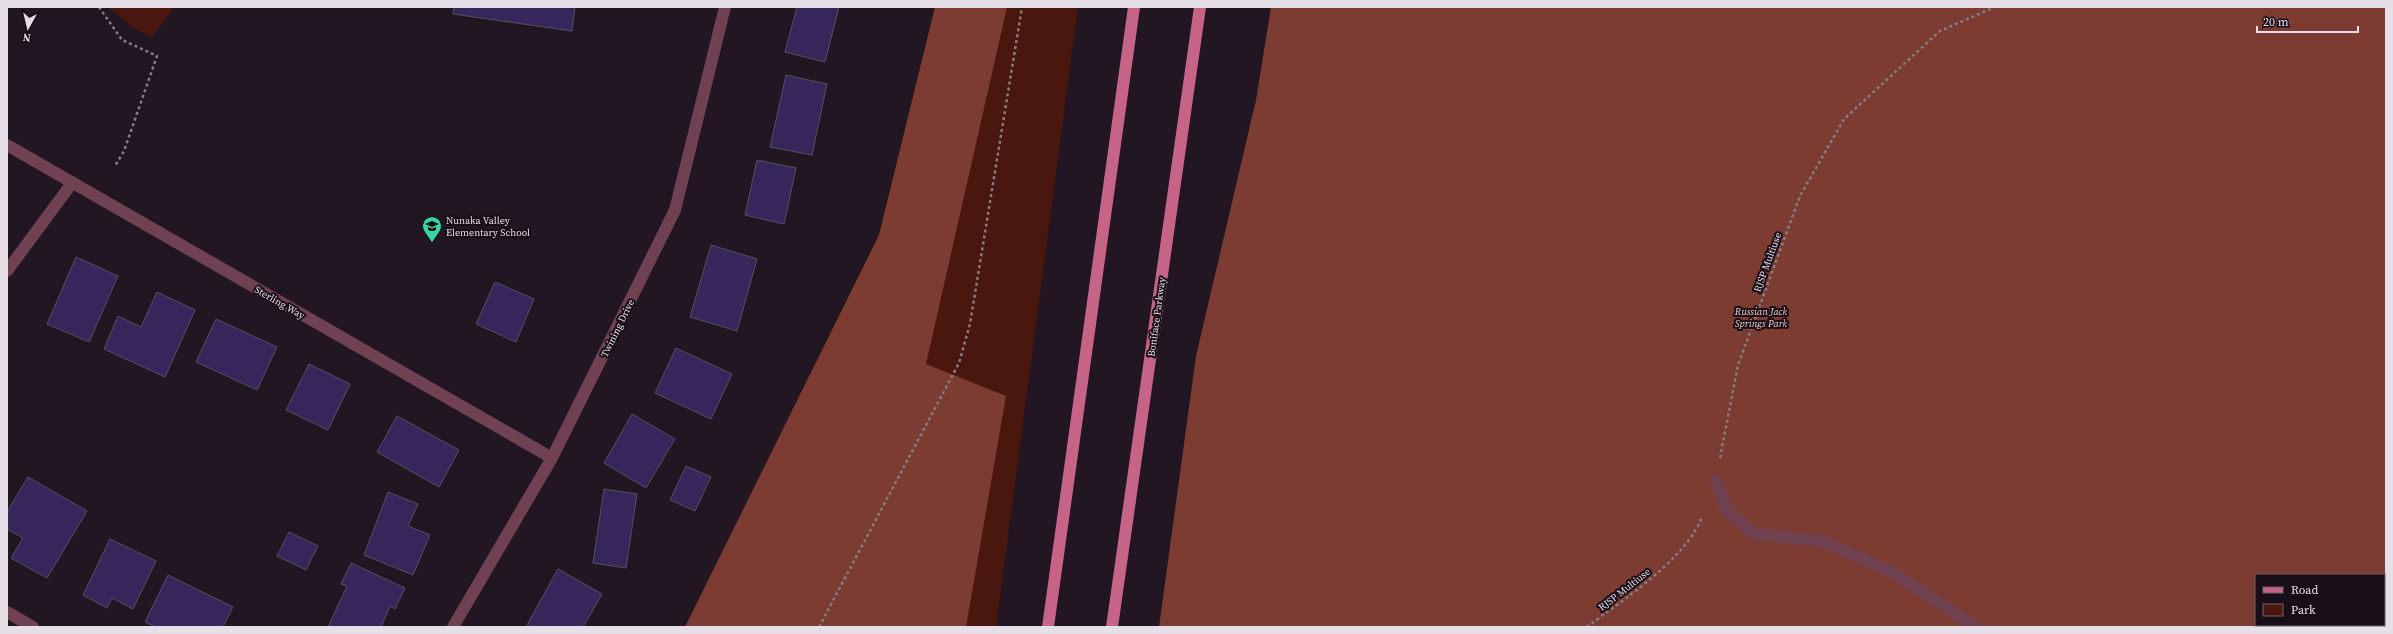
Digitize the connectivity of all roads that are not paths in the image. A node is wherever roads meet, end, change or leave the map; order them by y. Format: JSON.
{"nodes":[{"id":1,"x":726,"y":7,"type":"edge"},
{"id":2,"x":1134,"y":7,"type":"edge"},
{"id":3,"x":1200,"y":7,"type":"edge"},
{"id":4,"x":7,"y":145,"type":"edge"},
{"id":5,"x":72,"y":183,"type":"junction"},
{"id":6,"x":7,"y":271,"type":"edge"},
{"id":7,"x":552,"y":458,"type":"junction"},
{"id":8,"x":1716,"y":481,"type":"road end"},
{"id":9,"x":7,"y":612,"type":"edge"},
{"id":10,"x":33,"y":627,"type":"edge"},
{"id":11,"x":453,"y":627,"type":"edge"},
{"id":12,"x":1048,"y":627,"type":"edge"},
{"id":13,"x":1112,"y":627,"type":"edge"},
{"id":14,"x":1976,"y":627,"type":"edge"}],
"edges":[{"from":1,"to":7,"type":"street","name":"Twining Drive"},
{"from":2,"to":12,"type":"main road"},
{"from":3,"to":13,"type":"main road","name":"Boniface Parkway"},
{"from":4,"to":5,"type":"street","name":"Sterling Way"},
{"from":5,"to":6,"type":"street"},
{"from":5,"to":7,"type":"street","name":"Sterling Way"},
{"from":7,"to":11,"type":"street","name":"Twining Drive"},
{"from":8,"to":14,"type":"street"},
{"from":9,"to":10,"type":"street"}]}
